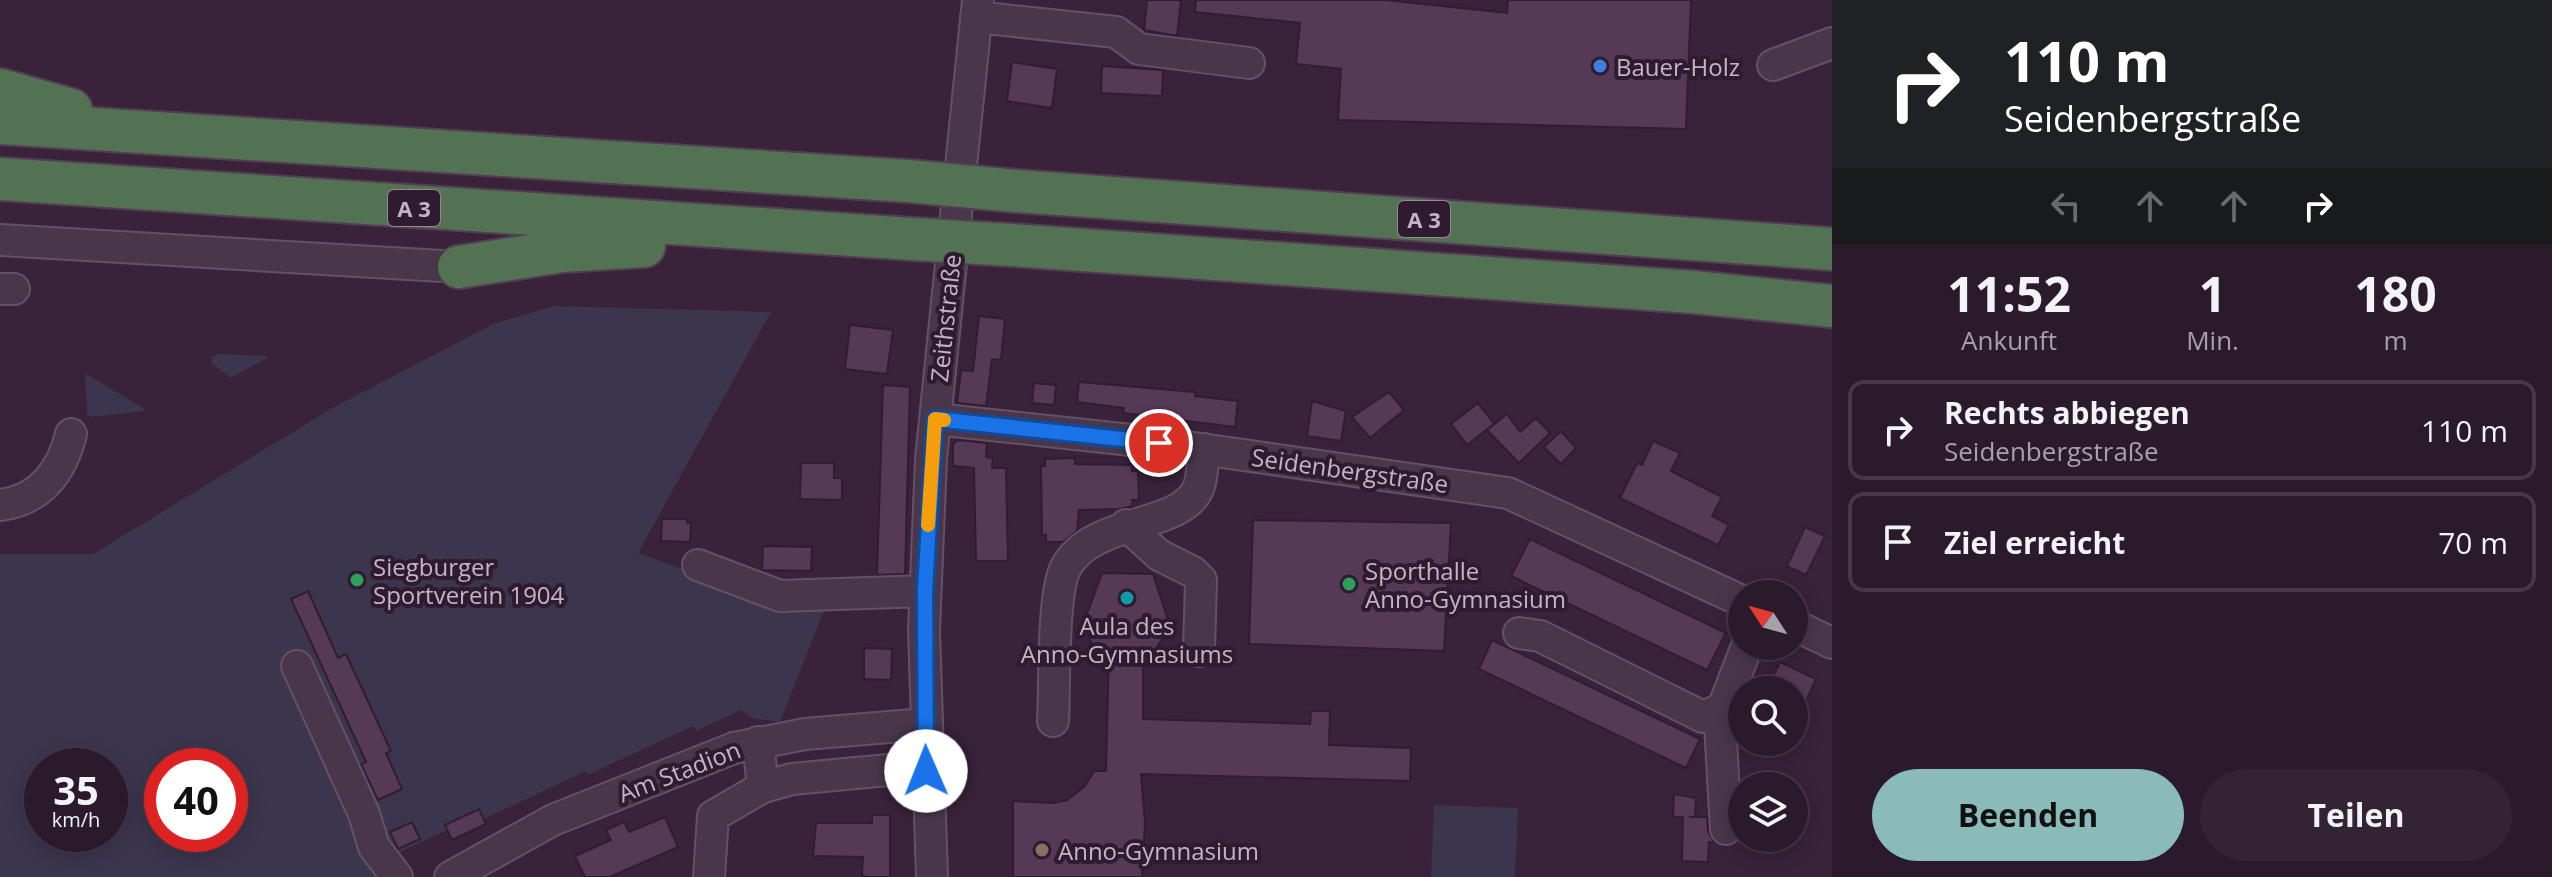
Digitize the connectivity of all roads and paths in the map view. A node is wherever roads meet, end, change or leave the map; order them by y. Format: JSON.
{"nodes":[{"id":1,"x":977,"y":8,"type":"edge"},
{"id":2,"x":1832,"y":43,"type":"edge"},
{"id":3,"x":1249,"y":63,"type":"dead end"},
{"id":4,"x":1773,"y":65,"type":"dead end"},
{"id":5,"x":0,"y":90,"type":"edge"},
{"id":6,"x":0,"y":123,"type":"edge"},
{"id":7,"x":149,"y":132,"type":"junction"},
{"id":8,"x":0,"y":179,"type":"edge"},
{"id":9,"x":829,"y":235,"type":"junction"},
{"id":10,"x":0,"y":240,"type":"edge"},
{"id":11,"x":1832,"y":249,"type":"edge"},
{"id":12,"x":459,"y":267,"type":"joint"},
{"id":13,"x":1832,"y":306,"type":"edge"},
{"id":14,"x":935,"y":419,"type":"junction"},
{"id":15,"x":71,"y":434,"type":"dead end"},
{"id":16,"x":1204,"y":449,"type":"junction"},
{"id":17,"x":0,"y":505,"type":"edge"},
{"id":18,"x":1126,"y":525,"type":"junction"},
{"id":19,"x":698,"y":565,"type":"dead end"},
{"id":20,"x":925,"y":591,"type":"junction"},
{"id":21,"x":1728,"y":595,"type":"edge"},
{"id":22,"x":1808,"y":632,"type":"edge"},
{"id":23,"x":1519,"y":633,"type":"dead end"},
{"id":24,"x":1832,"y":643,"type":"edge"},
{"id":25,"x":1199,"y":651,"type":"dead end"},
{"id":26,"x":1742,"y":660,"type":"edge"},
{"id":27,"x":297,"y":666,"type":"dead end"},
{"id":28,"x":1715,"y":712,"type":"junction"},
{"id":29,"x":1053,"y":721,"type":"dead end"},
{"id":30,"x":925,"y":724,"type":"junction"},
{"id":31,"x":758,"y":742,"type":"junction"},
{"id":32,"x":888,"y":770,"type":"dead end"},
{"id":33,"x":763,"y":787,"type":"junction"},
{"id":34,"x":1726,"y":829,"type":"dead end"},
{"id":35,"x":397,"y":877,"type":"edge"},
{"id":36,"x":450,"y":877,"type":"edge"},
{"id":37,"x":709,"y":877,"type":"edge"},
{"id":38,"x":932,"y":877,"type":"edge"}],
"edges":[{"from":1,"to":3,"type":"street"},
{"from":1,"to":14,"type":"street","name":"Zeithstraße"},
{"from":2,"to":4,"type":"street"},
{"from":5,"to":7,"type":"highway"},
{"from":6,"to":7,"type":"highway","number":"A 3"},
{"from":7,"to":11,"type":"highway","number":"A 3","bridge":true},
{"from":8,"to":9,"type":"highway","number":"A 3"},
{"from":9,"to":12,"type":"highway"},
{"from":9,"to":13,"type":"highway","number":"A 3","bridge":true},
{"from":10,"to":12,"type":"street"},
{"from":14,"to":16,"type":"street","name":"Seidenbergstraße"},
{"from":14,"to":20,"type":"street","name":"Zeithstraße"},
{"from":15,"to":17,"type":"street"},
{"from":16,"to":18,"type":"street"},
{"from":16,"to":21,"type":"street","name":"Seidenbergstraße"},
{"from":18,"to":25,"type":"street"},
{"from":18,"to":29,"type":"street"},
{"from":19,"to":20,"type":"street"},
{"from":20,"to":30,"type":"street","name":"Zeithstraße"},
{"from":22,"to":24,"type":"street"},
{"from":23,"to":28,"type":"street"},
{"from":26,"to":28,"type":"street"},
{"from":27,"to":35,"type":"street"},
{"from":28,"to":34,"type":"street"},
{"from":30,"to":31,"type":"street","name":"Am Stadion"},
{"from":30,"to":38,"type":"street","name":"Zeithstraße"},
{"from":31,"to":33,"type":"street"},
{"from":31,"to":36,"type":"street","name":"Am Stadion"},
{"from":32,"to":33,"type":"street"},
{"from":33,"to":37,"type":"street"}]}
